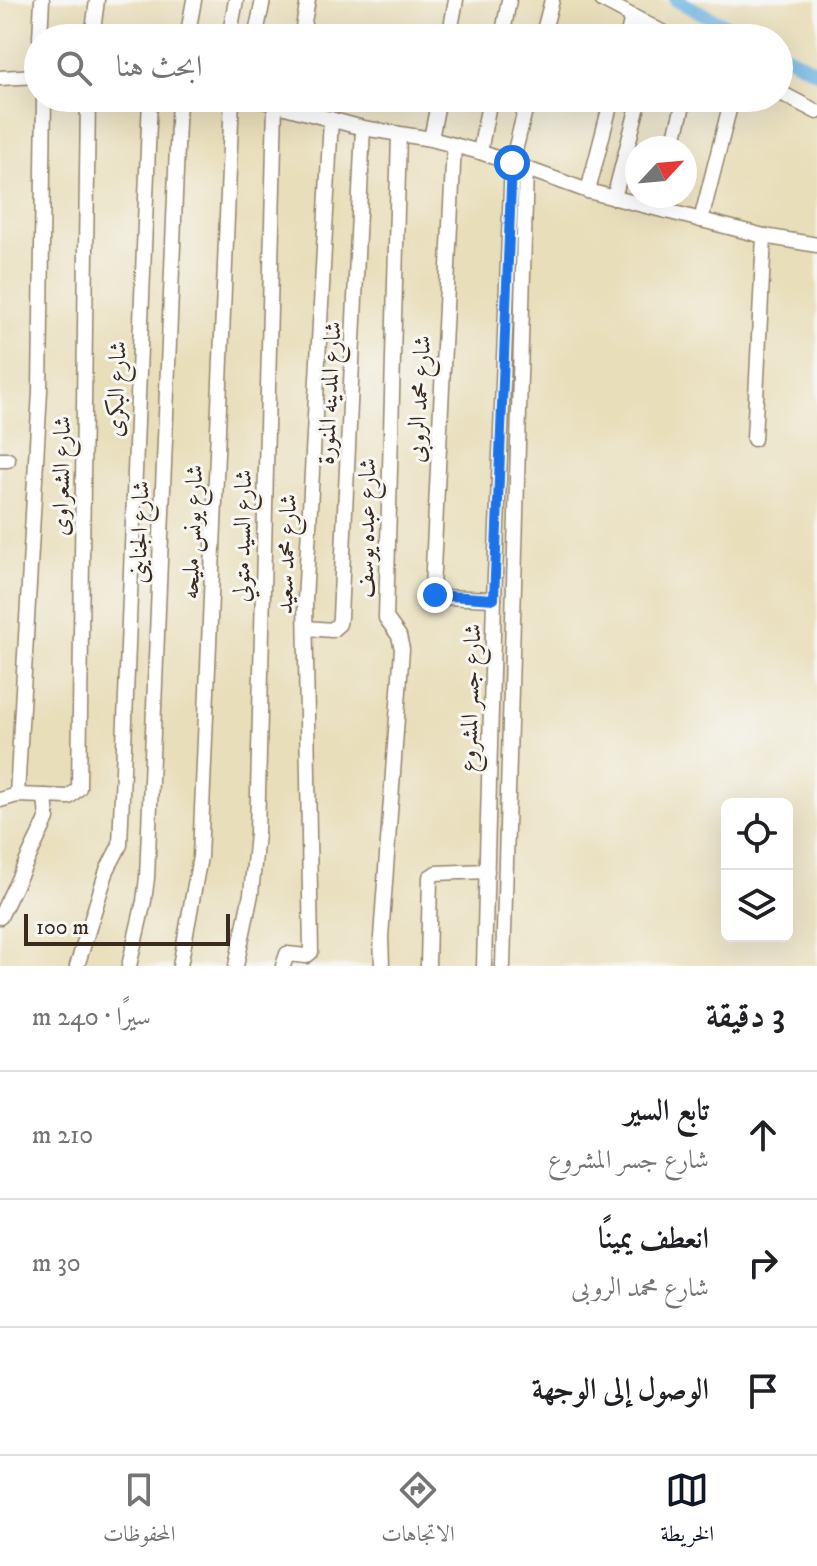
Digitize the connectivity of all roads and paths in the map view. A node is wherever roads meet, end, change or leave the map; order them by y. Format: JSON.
{"nodes":[{"id":1,"x":42,"y":0,"type":"edge"},
{"id":2,"x":97,"y":0,"type":"edge"},
{"id":3,"x":194,"y":0,"type":"edge"},
{"id":4,"x":236,"y":0,"type":"edge"},
{"id":5,"x":263,"y":0,"type":"edge"},
{"id":6,"x":308,"y":0,"type":"edge"},
{"id":7,"x":456,"y":0,"type":"edge"},
{"id":8,"x":509,"y":0,"type":"edge"},
{"id":9,"x":552,"y":0,"type":"edge"},
{"id":10,"x":602,"y":0,"type":"edge"},
{"id":11,"x":632,"y":16,"type":"junction"},
{"id":12,"x":41,"y":24,"type":"edge"},
{"id":13,"x":94,"y":24,"type":"edge"},
{"id":14,"x":190,"y":24,"type":"edge"},
{"id":15,"x":232,"y":24,"type":"edge"},
{"id":16,"x":258,"y":24,"type":"edge"},
{"id":17,"x":304,"y":24,"type":"edge"},
{"id":18,"x":452,"y":24,"type":"edge"},
{"id":19,"x":505,"y":24,"type":"edge"},
{"id":20,"x":546,"y":24,"type":"edge"},
{"id":21,"x":630,"y":24,"type":"edge"},
{"id":22,"x":643,"y":24,"type":"edge"},
{"id":23,"x":24,"y":77,"type":"edge"},
{"id":24,"x":0,"y":78,"type":"edge"},
{"id":25,"x":793,"y":99,"type":"edge"},
{"id":26,"x":44,"y":112,"type":"edge"},
{"id":27,"x":88,"y":112,"type":"edge"},
{"id":28,"x":149,"y":112,"type":"edge"},
{"id":29,"x":178,"y":112,"type":"edge"},
{"id":30,"x":231,"y":112,"type":"edge"},
{"id":31,"x":285,"y":112,"type":"edge"},
{"id":32,"x":311,"y":112,"type":"edge"},
{"id":33,"x":436,"y":112,"type":"edge"},
{"id":34,"x":487,"y":112,"type":"edge"},
{"id":35,"x":526,"y":112,"type":"edge"},
{"id":36,"x":608,"y":112,"type":"edge"},
{"id":37,"x":636,"y":112,"type":"edge"},
{"id":38,"x":681,"y":112,"type":"edge"},
{"id":39,"x":728,"y":112,"type":"edge"},
{"id":40,"x":817,"y":112,"type":"edge"},
{"id":41,"x":331,"y":119,"type":"junction"},
{"id":42,"x":363,"y":128,"type":"junction"},
{"id":43,"x":399,"y":134,"type":"junction"},
{"id":44,"x":675,"y":136,"type":"edge"},
{"id":45,"x":431,"y":139,"type":"junction"},
{"id":46,"x":454,"y":145,"type":"junction"},
{"id":47,"x":480,"y":152,"type":"junction"},
{"id":48,"x":519,"y":166,"type":"junction"},
{"id":49,"x":588,"y":191,"type":"junction"},
{"id":50,"x":614,"y":198,"type":"junction"},
{"id":51,"x":625,"y":199,"type":"edge"},
{"id":52,"x":672,"y":208,"type":"edge"},
{"id":53,"x":701,"y":220,"type":"junction"},
{"id":54,"x":764,"y":236,"type":"junction"},
{"id":55,"x":817,"y":245,"type":"edge"},
{"id":56,"x":754,"y":439,"type":"dead end"},
{"id":57,"x":494,"y":599,"type":"junction"},
{"id":58,"x":306,"y":628,"type":"junction"},
{"id":59,"x":17,"y":795,"type":"junction"},
{"id":60,"x":45,"y":796,"type":"junction"},
{"id":61,"x":0,"y":800,"type":"edge"},
{"id":62,"x":487,"y":871,"type":"junction"},
{"id":63,"x":0,"y":917,"type":"edge"},
{"id":64,"x":314,"y":960,"type":"edge"},
{"id":65,"x":77,"y":966,"type":"edge"},
{"id":66,"x":129,"y":966,"type":"edge"},
{"id":67,"x":180,"y":966,"type":"edge"},
{"id":68,"x":236,"y":966,"type":"edge"},
{"id":69,"x":283,"y":966,"type":"edge"},
{"id":70,"x":382,"y":966,"type":"edge"},
{"id":71,"x":428,"y":966,"type":"edge"},
{"id":72,"x":484,"y":966,"type":"edge"},
{"id":73,"x":503,"y":966,"type":"edge"}],
"edges":[{"from":1,"to":12,"type":"street"},
{"from":2,"to":13,"type":"street"},
{"from":3,"to":14,"type":"street"},
{"from":4,"to":15,"type":"street"},
{"from":5,"to":16,"type":"street"},
{"from":6,"to":17,"type":"street"},
{"from":7,"to":18,"type":"street"},
{"from":8,"to":19,"type":"street"},
{"from":9,"to":20,"type":"street"},
{"from":10,"to":11,"type":"street"},
{"from":11,"to":21,"type":"street"},
{"from":11,"to":22,"type":"street"},
{"from":23,"to":24,"type":"street"},
{"from":25,"to":40,"type":"street"},
{"from":26,"to":59,"type":"street"},
{"from":27,"to":60,"type":"street","name":"شارع الشعراوى"},
{"from":28,"to":65,"type":"street","name":"شارع البكرى"},
{"from":29,"to":66,"type":"street","name":"شارع الجناينى"},
{"from":30,"to":67,"type":"street","name":"شارع يونس مليحه"},
{"from":31,"to":68,"type":"street","name":"شارع السيد متولي"},
{"from":32,"to":41,"type":"street"},
{"from":33,"to":45,"type":"street"},
{"from":34,"to":47,"type":"street"},
{"from":35,"to":48,"type":"street","name":"شارع جسر المشروع"},
{"from":36,"to":49,"type":"street"},
{"from":37,"to":50,"type":"street"},
{"from":38,"to":44,"type":"street"},
{"from":39,"to":53,"type":"street"},
{"from":41,"to":42,"type":"street"},
{"from":41,"to":58,"type":"street","name":"شارع محمد سعيد"},
{"from":42,"to":43,"type":"street"},
{"from":42,"to":58,"type":"street","name":"شارع المدينه المنورة"},
{"from":43,"to":45,"type":"street"},
{"from":43,"to":70,"type":"street","name":"شارع عبده يوسف"},
{"from":45,"to":46,"type":"street"},
{"from":46,"to":47,"type":"street"},
{"from":46,"to":57,"type":"street","name":"شارع محمد الروبى"},
{"from":47,"to":48,"type":"street"},
{"from":48,"to":49,"type":"street"},
{"from":48,"to":57,"type":"street","name":"شارع جسر المشروع"},
{"from":48,"to":73,"type":"street","name":"شارع جسر المشروع"},
{"from":49,"to":50,"type":"street"},
{"from":50,"to":51,"type":"street"},
{"from":52,"to":53,"type":"street"},
{"from":53,"to":54,"type":"street"},
{"from":54,"to":55,"type":"street"},
{"from":54,"to":56,"type":"street"},
{"from":57,"to":62,"type":"street","name":"شارع جسر المشروع"},
{"from":58,"to":64,"type":"street","name":"شارع محمد سعيد"},
{"from":59,"to":60,"type":"street","name":"شارع الشعراوى"},
{"from":59,"to":61,"type":"street","name":"شارع الشعراوى"},
{"from":60,"to":63,"type":"street"},
{"from":62,"to":71,"type":"street"},
{"from":62,"to":72,"type":"street","name":"شارع جسر المشروع"},
{"from":64,"to":69,"type":"street","name":"شارع محمد سعيد"}]}
